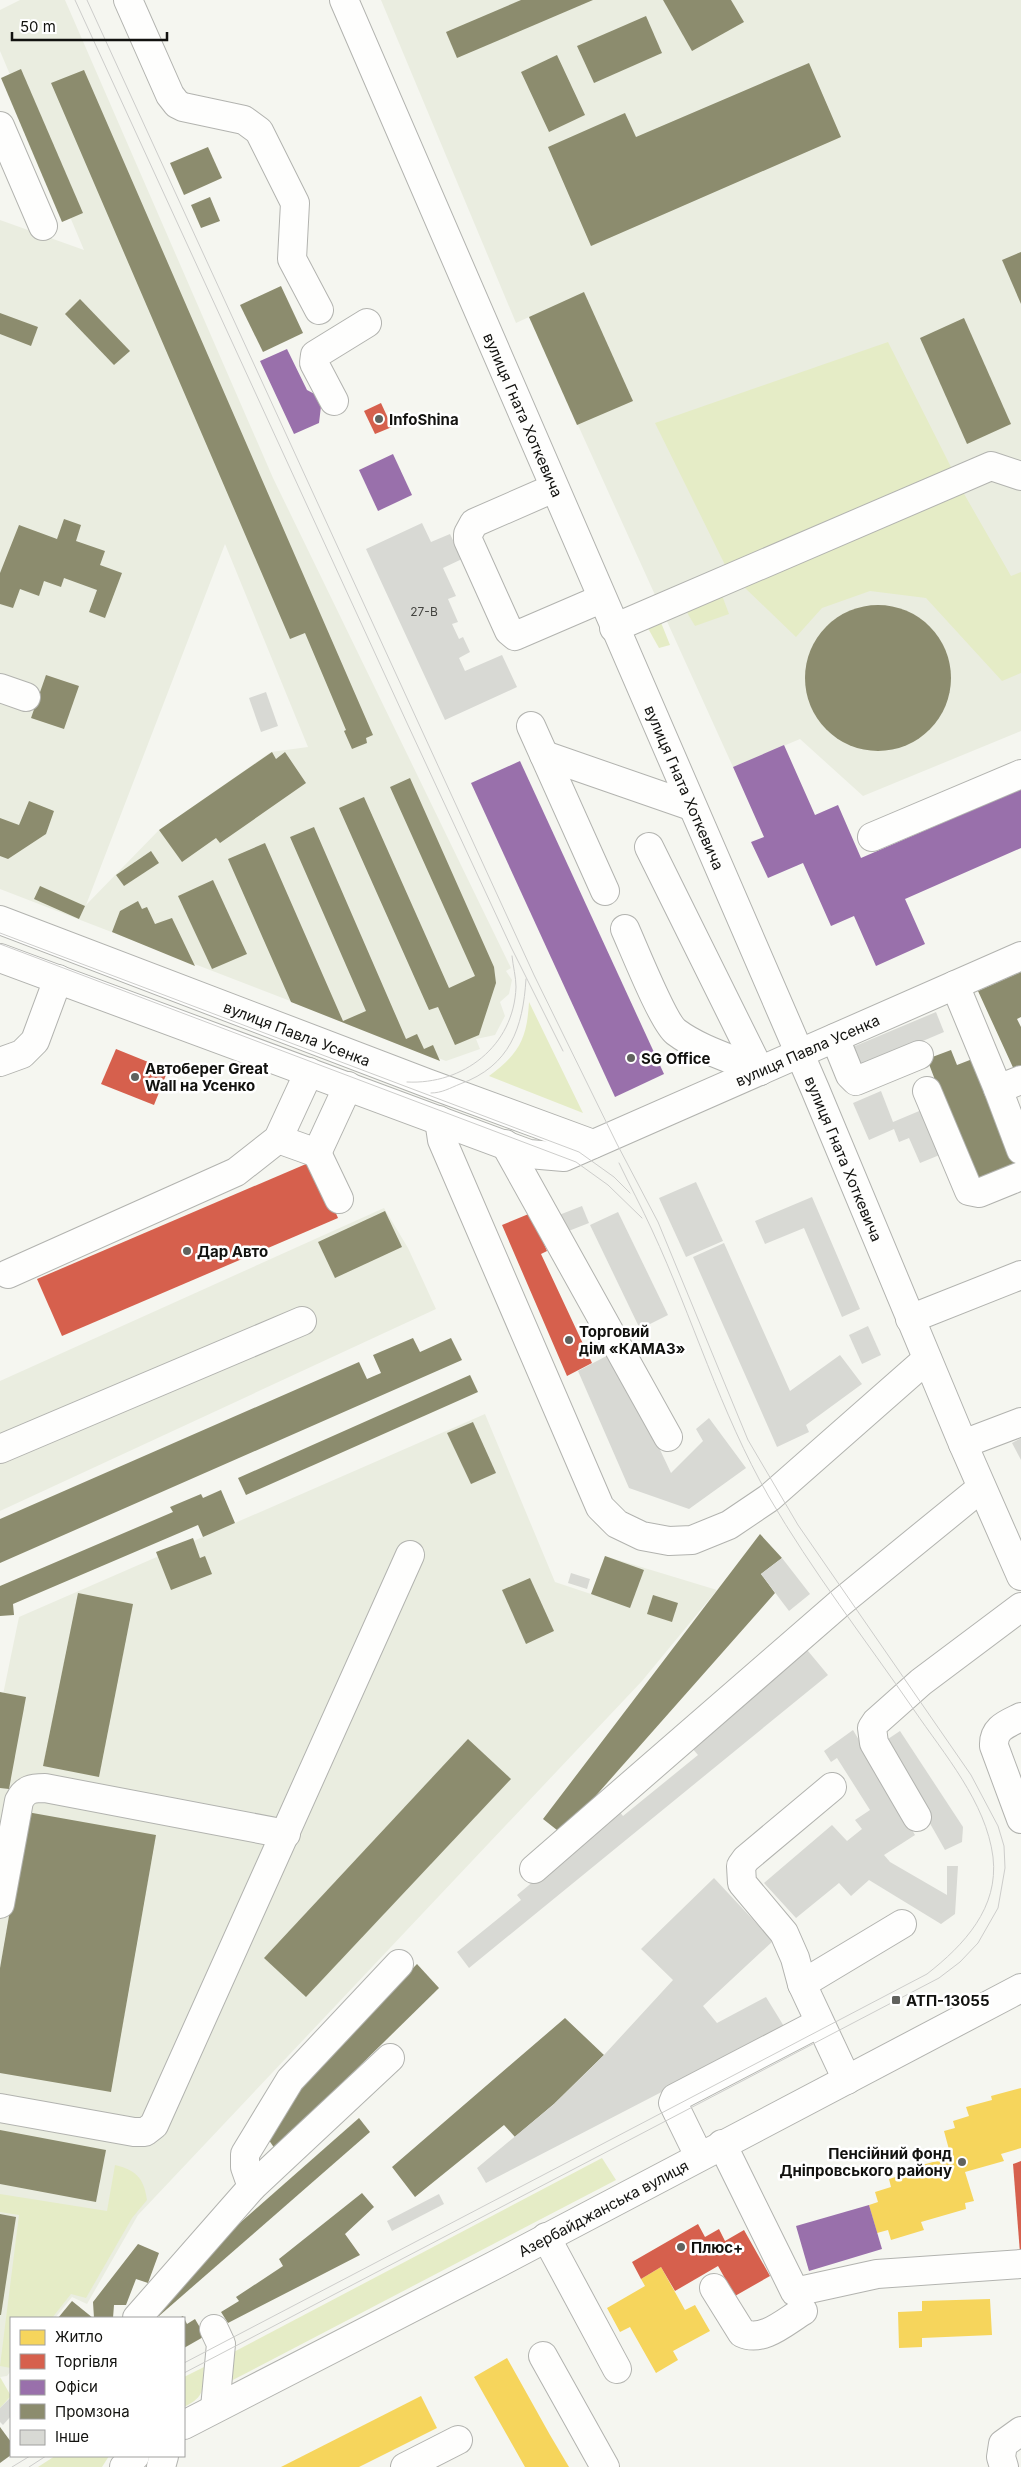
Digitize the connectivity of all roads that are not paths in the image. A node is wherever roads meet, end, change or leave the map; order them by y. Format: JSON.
{"nodes":[{"id":1,"x":128,"y":0,"type":"edge"},
{"id":2,"x":344,"y":0,"type":"edge"},
{"id":3,"x":0,"y":126,"type":"edge"},
{"id":4,"x":43,"y":226,"type":"dead end"},
{"id":5,"x":319,"y":310,"type":"dead end"},
{"id":6,"x":367,"y":323,"type":"dead end"},
{"id":7,"x":334,"y":401,"type":"dead end"},
{"id":8,"x":1021,"y":476,"type":"edge"},
{"id":9,"x":554,"y":488,"type":"junction"},
{"id":10,"x":602,"y":599,"type":"junction"},
{"id":11,"x":614,"y":628,"type":"junction"},
{"id":12,"x":0,"y":688,"type":"edge"},
{"id":13,"x":26,"y":697,"type":"dead end"},
{"id":14,"x":530,"y":726,"type":"dead end"},
{"id":15,"x":544,"y":755,"type":"junction"},
{"id":16,"x":1021,"y":774,"type":"edge"},
{"id":17,"x":691,"y":806,"type":"junction"},
{"id":18,"x":872,"y":837,"type":"dead end"},
{"id":19,"x":649,"y":847,"type":"dead end"},
{"id":20,"x":604,"y":891,"type":"dead end"},
{"id":21,"x":0,"y":920,"type":"edge"},
{"id":22,"x":625,"y":929,"type":"dead end"},
{"id":23,"x":1021,"y":956,"type":"edge"},
{"id":24,"x":0,"y":958,"type":"edge"},
{"id":25,"x":58,"y":979,"type":"junction"},
{"id":26,"x":955,"y":985,"type":"junction"},
{"id":27,"x":835,"y":1038,"type":"junction"},
{"id":28,"x":799,"y":1053,"type":"junction"},
{"id":29,"x":919,"y":1055,"type":"dead end"},
{"id":30,"x":0,"y":1062,"type":"edge"},
{"id":31,"x":760,"y":1070,"type":"junction"},
{"id":32,"x":309,"y":1072,"type":"junction"},
{"id":33,"x":1009,"y":1084,"type":"edge"},
{"id":34,"x":348,"y":1086,"type":"junction"},
{"id":35,"x":927,"y":1090,"type":"dead end"},
{"id":36,"x":439,"y":1120,"type":"junction"},
{"id":37,"x":278,"y":1139,"type":"junction"},
{"id":38,"x":504,"y":1144,"type":"junction"},
{"id":39,"x":593,"y":1144,"type":"junction"},
{"id":40,"x":1021,"y":1150,"type":"edge"},
{"id":41,"x":317,"y":1153,"type":"junction"},
{"id":42,"x":1021,"y":1176,"type":"edge"},
{"id":43,"x":339,"y":1199,"type":"dead end"},
{"id":44,"x":8,"y":1274,"type":"dead end"},
{"id":45,"x":1021,"y":1275,"type":"edge"},
{"id":46,"x":910,"y":1319,"type":"junction"},
{"id":47,"x":302,"y":1321,"type":"dead end"},
{"id":48,"x":927,"y":1359,"type":"junction"},
{"id":49,"x":1021,"y":1422,"type":"edge"},
{"id":50,"x":668,"y":1436,"type":"dead end"},
{"id":51,"x":962,"y":1444,"type":"junction"},
{"id":52,"x":0,"y":1449,"type":"edge"},
{"id":53,"x":982,"y":1488,"type":"junction"},
{"id":54,"x":410,"y":1555,"type":"dead end"},
{"id":55,"x":1021,"y":1576,"type":"edge"},
{"id":56,"x":1021,"y":1607,"type":"edge"},
{"id":57,"x":1021,"y":1717,"type":"edge"},
{"id":58,"x":832,"y":1787,"type":"dead end"},
{"id":59,"x":917,"y":1817,"type":"dead end"},
{"id":60,"x":1021,"y":1820,"type":"edge"},
{"id":61,"x":286,"y":1834,"type":"junction"},
{"id":62,"x":534,"y":1869,"type":"dead end"},
{"id":63,"x":0,"y":1904,"type":"edge"},
{"id":64,"x":902,"y":1924,"type":"dead end"},
{"id":65,"x":400,"y":1964,"type":"dead end"},
{"id":66,"x":802,"y":1984,"type":"junction"},
{"id":67,"x":1014,"y":1996,"type":"edge"},
{"id":68,"x":819,"y":2023,"type":"junction"},
{"id":69,"x":390,"y":2058,"type":"dead end"},
{"id":70,"x":847,"y":2080,"type":"junction"},
{"id":71,"x":0,"y":2108,"type":"edge"},
{"id":72,"x":710,"y":2150,"type":"junction"},
{"id":73,"x":252,"y":2187,"type":"junction"},
{"id":74,"x":546,"y":2238,"type":"junction"},
{"id":75,"x":1021,"y":2264,"type":"edge"},
{"id":76,"x":714,"y":2288,"type":"dead end"},
{"id":77,"x":804,"y":2311,"type":"dead end"},
{"id":78,"x":138,"y":2317,"type":"edge"},
{"id":79,"x":214,"y":2329,"type":"dead end"},
{"id":80,"x":543,"y":2356,"type":"dead end"},
{"id":81,"x":617,"y":2368,"type":"dead end"},
{"id":82,"x":215,"y":2408,"type":"junction"},
{"id":83,"x":185,"y":2424,"type":"edge"},
{"id":84,"x":1021,"y":2431,"type":"edge"},
{"id":85,"x":458,"y":2440,"type":"dead end"},
{"id":86,"x":134,"y":2457,"type":"edge"},
{"id":87,"x":124,"y":2467,"type":"edge"},
{"id":88,"x":405,"y":2467,"type":"edge"},
{"id":89,"x":605,"y":2467,"type":"edge"},
{"id":90,"x":1004,"y":2467,"type":"edge"}],
"edges":[{"from":1,"to":5,"type":"street"},
{"from":2,"to":9,"type":"street","name":"вулиця Гната Хоткевича"},
{"from":3,"to":4,"type":"street"},
{"from":6,"to":7,"type":"street"},
{"from":8,"to":11,"type":"street"},
{"from":9,"to":10,"type":"street","name":"вулиця Гната Хоткевича"},
{"from":9,"to":10,"type":"street"},
{"from":10,"to":11,"type":"street","name":"вулиця Гната Хоткевича"},
{"from":11,"to":17,"type":"street","name":"вулиця Гната Хоткевича"},
{"from":12,"to":13,"type":"street"},
{"from":14,"to":15,"type":"street"},
{"from":15,"to":17,"type":"street"},
{"from":15,"to":20,"type":"street"},
{"from":16,"to":18,"type":"street"},
{"from":17,"to":28,"type":"street","name":"вулиця Гната Хоткевича"},
{"from":19,"to":31,"type":"street"},
{"from":21,"to":39,"type":"street","name":"вулиця Павла Усенка"},
{"from":22,"to":31,"type":"street"},
{"from":23,"to":26,"type":"street","name":"вулиця Павла Усенка"},
{"from":24,"to":25,"type":"street","name":"вулиця Павла Усенка"},
{"from":25,"to":30,"type":"street"},
{"from":25,"to":32,"type":"street","name":"вулиця Павла Усенка"},
{"from":26,"to":27,"type":"street","name":"вулиця Павла Усенка"},
{"from":26,"to":33,"type":"street"},
{"from":27,"to":28,"type":"street","name":"вулиця Павла Усенка"},
{"from":27,"to":29,"type":"street"},
{"from":28,"to":31,"type":"street","name":"вулиця Павла Усенка"},
{"from":28,"to":46,"type":"street","name":"вулиця Гната Хоткевича"},
{"from":31,"to":39,"type":"street","name":"вулиця Павла Усенка"},
{"from":32,"to":34,"type":"street","name":"вулиця Павла Усенка"},
{"from":32,"to":37,"type":"street"},
{"from":33,"to":40,"type":"street"},
{"from":34,"to":36,"type":"street","name":"вулиця Павла Усенка"},
{"from":34,"to":41,"type":"street"},
{"from":35,"to":42,"type":"street"},
{"from":36,"to":38,"type":"street","name":"вулиця Павла Усенка"},
{"from":36,"to":48,"type":"street"},
{"from":37,"to":41,"type":"street"},
{"from":37,"to":44,"type":"street"},
{"from":38,"to":39,"type":"street","name":"вулиця Павла Усенка"},
{"from":38,"to":50,"type":"street"},
{"from":41,"to":43,"type":"street"},
{"from":45,"to":46,"type":"street"},
{"from":46,"to":48,"type":"street","name":"вулиця Гната Хоткевича"},
{"from":47,"to":52,"type":"street"},
{"from":48,"to":51,"type":"street","name":"вулиця Гната Хоткевича"},
{"from":49,"to":51,"type":"street"},
{"from":51,"to":53,"type":"street","name":"вулиця Гната Хоткевича"},
{"from":53,"to":55,"type":"street","name":"вулиця Гната Хоткевича"},
{"from":53,"to":62,"type":"street"},
{"from":54,"to":61,"type":"street"},
{"from":56,"to":59,"type":"street"},
{"from":57,"to":60,"type":"street"},
{"from":58,"to":66,"type":"street"},
{"from":61,"to":63,"type":"street"},
{"from":61,"to":71,"type":"street"},
{"from":64,"to":66,"type":"street"},
{"from":65,"to":73,"type":"street"},
{"from":66,"to":68,"type":"street"},
{"from":67,"to":70,"type":"street","name":"Азербайджанська вулиця"},
{"from":68,"to":70,"type":"street"},
{"from":68,"to":72,"type":"street"},
{"from":69,"to":73,"type":"street"},
{"from":70,"to":72,"type":"street","name":"Азербайджанська вулиця"},
{"from":72,"to":74,"type":"street","name":"Азербайджанська вулиця"},
{"from":72,"to":75,"type":"street"},
{"from":73,"to":78,"type":"street"},
{"from":74,"to":81,"type":"street"},
{"from":74,"to":82,"type":"street","name":"Азербайджанська вулиця"},
{"from":76,"to":77,"type":"street"},
{"from":79,"to":82,"type":"street"},
{"from":80,"to":89,"type":"street"},
{"from":82,"to":83,"type":"street","name":"Азербайджанська вулиця"},
{"from":84,"to":90,"type":"street"},
{"from":85,"to":88,"type":"street"},
{"from":86,"to":87,"type":"street"}]}
